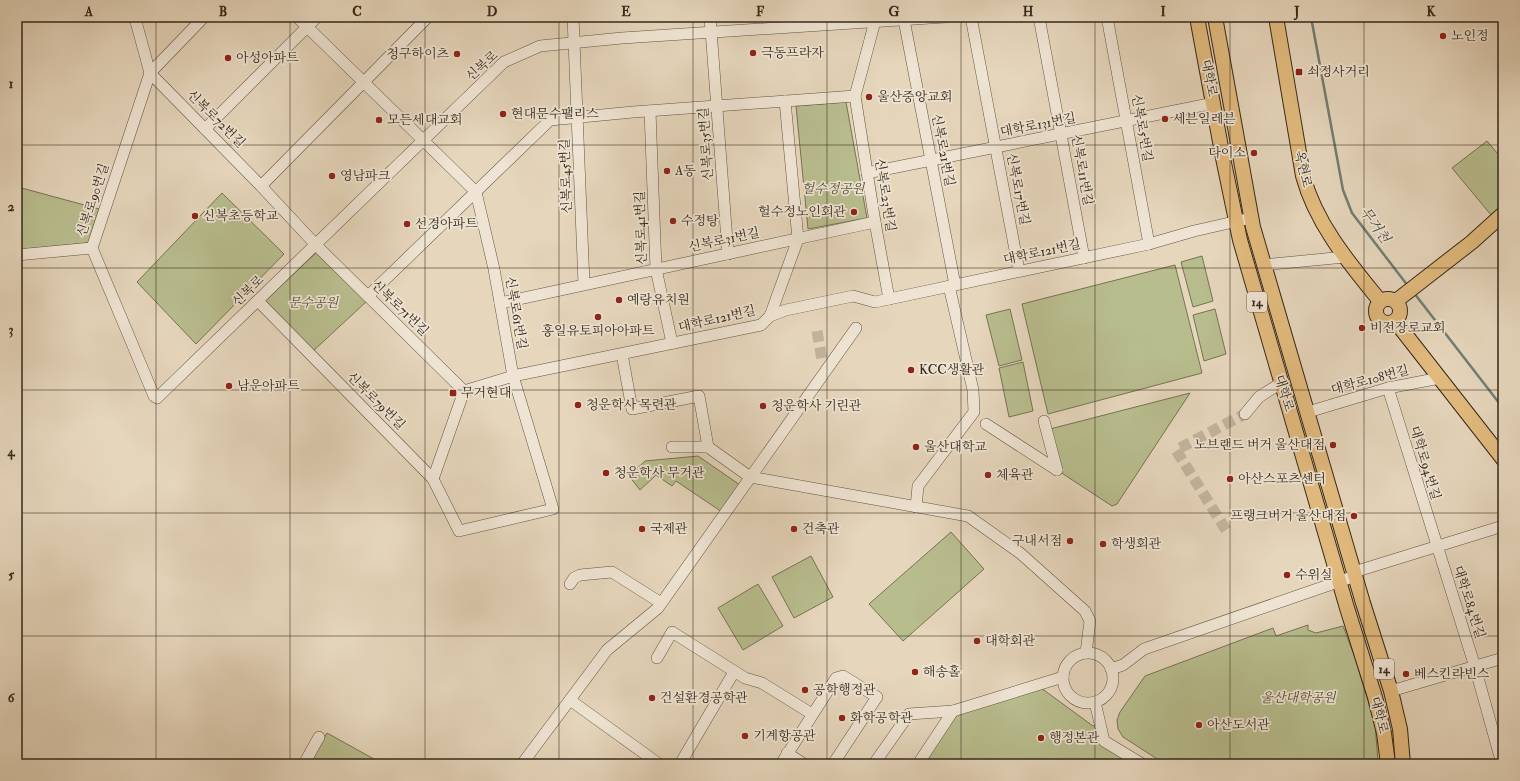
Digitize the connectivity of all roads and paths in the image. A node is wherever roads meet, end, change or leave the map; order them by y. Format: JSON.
{"nodes":[{"id":1,"x":134,"y":17,"type":"edge"},
{"id":2,"x":204,"y":17,"type":"edge"},
{"id":3,"x":297,"y":17,"type":"edge"},
{"id":4,"x":317,"y":17,"type":"edge"},
{"id":5,"x":428,"y":17,"type":"edge"},
{"id":6,"x":573,"y":17,"type":"edge"},
{"id":7,"x":710,"y":17,"type":"edge"},
{"id":8,"x":945,"y":17,"type":"edge"},
{"id":9,"x":971,"y":17,"type":"edge"},
{"id":10,"x":1039,"y":17,"type":"edge"},
{"id":11,"x":1107,"y":17,"type":"edge"},
{"id":12,"x":1198,"y":17,"type":"edge"},
{"id":13,"x":1215,"y":17,"type":"edge"},
{"id":14,"x":1276,"y":17,"type":"edge"},
{"id":15,"x":847,"y":20,"type":"edge"},
{"id":16,"x":904,"y":20,"type":"junction"},
{"id":17,"x":875,"y":21,"type":"junction"},
{"id":18,"x":307,"y":27,"type":"junction"},
{"id":19,"x":712,"y":32,"type":"junction"},
{"id":20,"x":574,"y":42,"type":"junction"},
{"id":21,"x":150,"y":73,"type":"junction"},
{"id":22,"x":364,"y":82,"type":"junction"},
{"id":23,"x":855,"y":96,"type":"junction"},
{"id":24,"x":785,"y":101,"type":"junction"},
{"id":25,"x":1214,"y":103,"type":"junction"},
{"id":26,"x":717,"y":106,"type":"junction"},
{"id":27,"x":650,"y":111,"type":"junction"},
{"id":28,"x":577,"y":118,"type":"junction"},
{"id":29,"x":1127,"y":122,"type":"junction"},
{"id":30,"x":205,"y":129,"type":"junction"},
{"id":31,"x":1061,"y":134,"type":"junction"},
{"id":32,"x":424,"y":140,"type":"junction"},
{"id":33,"x":996,"y":147,"type":"junction"},
{"id":34,"x":931,"y":160,"type":"junction"},
{"id":35,"x":867,"y":173,"type":"junction"},
{"id":36,"x":261,"y":186,"type":"junction"},
{"id":37,"x":476,"y":192,"type":"junction"},
{"id":38,"x":1503,"y":214,"type":"edge"},
{"id":39,"x":1251,"y":218,"type":"junction"},
{"id":40,"x":875,"y":222,"type":"junction"},
{"id":41,"x":1235,"y":222,"type":"junction"},
{"id":42,"x":798,"y":239,"type":"junction"},
{"id":43,"x":1149,"y":244,"type":"junction"},
{"id":44,"x":316,"y":245,"type":"junction"},
{"id":45,"x":92,"y":248,"type":"junction"},
{"id":46,"x":728,"y":254,"type":"junction"},
{"id":47,"x":17,"y":255,"type":"edge"},
{"id":48,"x":1345,"y":257,"type":"junction"},
{"id":49,"x":1084,"y":258,"type":"junction"},
{"id":50,"x":1263,"y":265,"type":"junction"},
{"id":51,"x":656,"y":269,"type":"junction"},
{"id":52,"x":1019,"y":272,"type":"junction"},
{"id":53,"x":584,"y":284,"type":"junction"},
{"id":54,"x":952,"y":286,"type":"junction"},
{"id":55,"x":368,"y":296,"type":"junction"},
{"id":56,"x":889,"y":299,"type":"junction"},
{"id":57,"x":1399,"y":299,"type":"junction"},
{"id":58,"x":258,"y":301,"type":"junction"},
{"id":59,"x":1380,"y":301,"type":"junction"},
{"id":60,"x":500,"y":303,"type":"junction"},
{"id":61,"x":770,"y":316,"type":"junction"},
{"id":62,"x":1395,"y":321,"type":"junction"},
{"id":63,"x":856,"y":328,"type":"dead end"},
{"id":64,"x":672,"y":343,"type":"junction"},
{"id":65,"x":622,"y":354,"type":"junction"},
{"id":66,"x":822,"y":360,"type":"tunnel mouth"},
{"id":67,"x":825,"y":372,"type":"junction"},
{"id":68,"x":514,"y":376,"type":"junction"},
{"id":69,"x":1440,"y":378,"type":"junction"},
{"id":70,"x":1281,"y":383,"type":"junction"},
{"id":71,"x":1388,"y":388,"type":"junction"},
{"id":72,"x":464,"y":391,"type":"junction"},
{"id":73,"x":157,"y":398,"type":"joint"},
{"id":74,"x":1308,"y":412,"type":"junction"},
{"id":75,"x":1245,"y":414,"type":"tunnel mouth"},
{"id":76,"x":1044,"y":421,"type":"dead end"},
{"id":77,"x":986,"y":424,"type":"dead end"},
{"id":78,"x":708,"y":447,"type":"junction"},
{"id":79,"x":672,"y":448,"type":"dead end"},
{"id":80,"x":1503,"y":459,"type":"edge"},
{"id":81,"x":750,"y":477,"type":"junction"},
{"id":82,"x":433,"y":478,"type":"junction"},
{"id":83,"x":1335,"y":506,"type":"junction"},
{"id":84,"x":916,"y":507,"type":"junction"},
{"id":85,"x":1318,"y":510,"type":"junction"},
{"id":86,"x":1503,"y":526,"type":"edge"},
{"id":87,"x":459,"y":531,"type":"joint"},
{"id":88,"x":1437,"y":546,"type":"junction"},
{"id":89,"x":1355,"y":574,"type":"junction"},
{"id":90,"x":1339,"y":581,"type":"junction"},
{"id":91,"x":570,"y":584,"type":"dead end"},
{"id":92,"x":661,"y":603,"type":"junction"},
{"id":93,"x":1375,"y":640,"type":"junction"},
{"id":94,"x":1359,"y":645,"type":"junction"},
{"id":95,"x":1086,"y":653,"type":"junction"},
{"id":96,"x":656,"y":658,"type":"dead end"},
{"id":97,"x":1503,"y":658,"type":"edge"},
{"id":98,"x":1475,"y":666,"type":"junction"},
{"id":99,"x":1111,"y":669,"type":"junction"},
{"id":100,"x":734,"y":672,"type":"junction"},
{"id":101,"x":1063,"y":677,"type":"junction"},
{"id":102,"x":1391,"y":691,"type":"junction"},
{"id":103,"x":570,"y":700,"type":"junction"},
{"id":104,"x":1095,"y":702,"type":"junction"},
{"id":105,"x":953,"y":712,"type":"junction"},
{"id":106,"x":812,"y":714,"type":"junction"},
{"id":107,"x":319,"y":737,"type":"dead end"},
{"id":108,"x":1499,"y":738,"type":"edge"},
{"id":109,"x":787,"y":753,"type":"junction"},
{"id":110,"x":1124,"y":760,"type":"edge"},
{"id":111,"x":304,"y":764,"type":"edge"},
{"id":112,"x":522,"y":764,"type":"edge"},
{"id":113,"x":659,"y":764,"type":"edge"},
{"id":114,"x":680,"y":764,"type":"edge"},
{"id":115,"x":781,"y":764,"type":"edge"},
{"id":116,"x":804,"y":764,"type":"edge"},
{"id":117,"x":833,"y":764,"type":"edge"},
{"id":118,"x":874,"y":764,"type":"edge"},
{"id":119,"x":918,"y":764,"type":"edge"},
{"id":120,"x":1142,"y":764,"type":"edge"},
{"id":121,"x":1388,"y":764,"type":"edge"},
{"id":122,"x":1403,"y":764,"type":"edge"},
{"id":123,"x":1502,"y":764,"type":"edge"}],
"edges":[{"from":1,"to":21,"type":"street"},
{"from":2,"to":21,"type":"street"},
{"from":3,"to":18,"type":"street"},
{"from":4,"to":18,"type":"street"},
{"from":5,"to":22,"type":"street"},
{"from":6,"to":20,"type":"street","name":"신복로45번길"},
{"from":7,"to":19,"type":"street","name":"신복로35번길"},
{"from":8,"to":16,"type":"street","name":"신복로"},
{"from":9,"to":33,"type":"street","name":"신복로17번길"},
{"from":10,"to":31,"type":"street","name":"신복로11번길"},
{"from":11,"to":29,"type":"street","name":"신복로5번길"},
{"from":12,"to":25,"type":"main road","name":"대학로","number":"14"},
{"from":13,"to":39,"type":"main road","name":"대학로","number":"14"},
{"from":14,"to":48,"type":"main road","name":"옥현로"},
{"from":15,"to":17,"type":"street","name":"신복로"},
{"from":15,"to":19,"type":"street","name":"신복로"},
{"from":16,"to":17,"type":"street","name":"신복로"},
{"from":16,"to":34,"type":"street","name":"신복로21번길"},
{"from":17,"to":23,"type":"street","name":"신복로23번길"},
{"from":18,"to":22,"type":"street"},
{"from":18,"to":30,"type":"street"},
{"from":19,"to":20,"type":"street","name":"신복로"},
{"from":19,"to":26,"type":"street","name":"신복로35번길"},
{"from":20,"to":28,"type":"street","name":"신복로45번길"},
{"from":20,"to":32,"type":"street","name":"신복로"},
{"from":21,"to":30,"type":"street","name":"신복로72번길"},
{"from":21,"to":45,"type":"street","name":"신복로90번길"},
{"from":22,"to":32,"type":"street"},
{"from":22,"to":36,"type":"street"},
{"from":23,"to":24,"type":"street"},
{"from":23,"to":35,"type":"street","name":"신복로23번길"},
{"from":24,"to":26,"type":"street"},
{"from":24,"to":42,"type":"street"},
{"from":25,"to":29,"type":"street","name":"대학로131번길"},
{"from":25,"to":41,"type":"main road","name":"대학로","number":"14"},
{"from":26,"to":27,"type":"street"},
{"from":26,"to":46,"type":"street","name":"신복로35번길"},
{"from":27,"to":28,"type":"street"},
{"from":27,"to":51,"type":"street","name":"신복로41번길"},
{"from":28,"to":37,"type":"street"},
{"from":28,"to":53,"type":"street","name":"신복로45번길"},
{"from":29,"to":31,"type":"street","name":"대학로131번길"},
{"from":29,"to":43,"type":"street","name":"신복로5번길"},
{"from":30,"to":36,"type":"street","name":"신복로72번길"},
{"from":31,"to":33,"type":"street","name":"대학로131번길"},
{"from":31,"to":49,"type":"street","name":"신복로11번길"},
{"from":32,"to":37,"type":"street"},
{"from":32,"to":44,"type":"street","name":"신복로"},
{"from":33,"to":34,"type":"street","name":"대학로131번길"},
{"from":33,"to":52,"type":"street","name":"신복로17번길"},
{"from":34,"to":35,"type":"street","name":"대학로131번길"},
{"from":34,"to":54,"type":"street","name":"신복로21번길"},
{"from":35,"to":40,"type":"street","name":"신복로23번길"},
{"from":36,"to":44,"type":"street","name":"신복로72번길"},
{"from":37,"to":55,"type":"street"},
{"from":37,"to":60,"type":"street","name":"신복로61번길"},
{"from":38,"to":57,"type":"main road"},
{"from":39,"to":41,"type":"street","name":"대학로121번길"},
{"from":39,"to":50,"type":"main road","name":"대학로","number":"14"},
{"from":40,"to":42,"type":"street","name":"신복로31번길"},
{"from":40,"to":56,"type":"street","name":"신복로23번길"},
{"from":41,"to":43,"type":"street","name":"대학로121번길"},
{"from":41,"to":70,"type":"main road","name":"대학로","number":"14"},
{"from":42,"to":46,"type":"street","name":"신복로31번길"},
{"from":42,"to":61,"type":"street"},
{"from":43,"to":49,"type":"street","name":"대학로121번길"},
{"from":44,"to":55,"type":"street","name":"신복로71번길"},
{"from":44,"to":58,"type":"street","name":"신복로"},
{"from":45,"to":47,"type":"street"},
{"from":45,"to":73,"type":"street","name":"신복로90번길"},
{"from":46,"to":51,"type":"street","name":"신복로31번길"},
{"from":48,"to":50,"type":"street"},
{"from":48,"to":59,"type":"main road","name":"옥현로"},
{"from":49,"to":52,"type":"street","name":"대학로121번길"},
{"from":50,"to":74,"type":"main road","name":"대학로","number":"14"},
{"from":51,"to":53,"type":"street","name":"신복로31번길"},
{"from":51,"to":64,"type":"street","name":"신복로41번길"},
{"from":52,"to":54,"type":"street","name":"대학로121번길"},
{"from":53,"to":60,"type":"street","name":"신복로31번길"},
{"from":54,"to":56,"type":"street","name":"대학로121번길"},
{"from":54,"to":84,"type":"street","name":"신복로21번길"},
{"from":55,"to":72,"type":"street","name":"신복로71번길"},
{"from":56,"to":61,"type":"street","name":"대학로121번길"},
{"from":57,"to":59,"type":"main road"},
{"from":57,"to":62,"type":"main road"},
{"from":58,"to":73,"type":"street","name":"신복로"},
{"from":58,"to":82,"type":"street","name":"신복로79번길"},
{"from":59,"to":62,"type":"main road"},
{"from":60,"to":68,"type":"street","name":"신복로61번길"},
{"from":61,"to":64,"type":"street","name":"대학로121번길"},
{"from":62,"to":69,"type":"main road"},
{"from":63,"to":67,"type":"street"},
{"from":64,"to":65,"type":"street","name":"대학로121번길"},
{"from":65,"to":68,"type":"street","name":"대학로121번길"},
{"from":65,"to":78,"type":"street"},
{"from":66,"to":67,"type":"street"},
{"from":67,"to":81,"type":"street"},
{"from":68,"to":72,"type":"street","name":"대학로121번길"},
{"from":68,"to":87,"type":"street","name":"신복로61번길"},
{"from":69,"to":71,"type":"street","name":"대학로108번길"},
{"from":69,"to":80,"type":"main road"},
{"from":70,"to":75,"type":"street"},
{"from":70,"to":85,"type":"main road","name":"대학로","number":"14"},
{"from":71,"to":74,"type":"street","name":"대학로108번길"},
{"from":71,"to":88,"type":"street","name":"대학로94번길"},
{"from":72,"to":82,"type":"street"},
{"from":74,"to":83,"type":"main road","name":"대학로","number":"14"},
{"from":76,"to":77,"type":"street"},
{"from":78,"to":79,"type":"street"},
{"from":78,"to":81,"type":"street"},
{"from":81,"to":84,"type":"street"},
{"from":81,"to":92,"type":"street"},
{"from":82,"to":87,"type":"street","name":"신복로79번길"},
{"from":83,"to":85,"type":"main road"},
{"from":83,"to":89,"type":"main road","name":"대학로","number":"14"},
{"from":84,"to":95,"type":"street"},
{"from":85,"to":90,"type":"main road","name":"대학로","number":"14"},
{"from":86,"to":88,"type":"street"},
{"from":88,"to":89,"type":"street"},
{"from":88,"to":98,"type":"street","name":"대학로84번길"},
{"from":89,"to":90,"type":"street"},
{"from":89,"to":93,"type":"main road","name":"대학로","number":"14"},
{"from":90,"to":94,"type":"main road","name":"대학로","number":"14"},
{"from":90,"to":99,"type":"street"},
{"from":91,"to":92,"type":"street"},
{"from":92,"to":103,"type":"street"},
{"from":93,"to":94,"type":"main road"},
{"from":93,"to":102,"type":"main road","name":"대학로","number":"14"},
{"from":94,"to":121,"type":"main road","name":"대학로","number":"14"},
{"from":95,"to":99,"type":"street"},
{"from":95,"to":101,"type":"street"},
{"from":96,"to":100,"type":"street"},
{"from":97,"to":98,"type":"street"},
{"from":98,"to":102,"type":"street"},
{"from":98,"to":108,"type":"street","name":"대학로84번길"},
{"from":99,"to":104,"type":"street"},
{"from":100,"to":106,"type":"street"},
{"from":100,"to":114,"type":"street"},
{"from":101,"to":104,"type":"street"},
{"from":101,"to":105,"type":"street"},
{"from":102,"to":122,"type":"main road","name":"대학로","number":"14"},
{"from":103,"to":112,"type":"street"},
{"from":103,"to":113,"type":"street"},
{"from":104,"to":110,"type":"street"},
{"from":105,"to":118,"type":"street"},
{"from":105,"to":119,"type":"street"},
{"from":106,"to":109,"type":"street"},
{"from":106,"to":117,"type":"street"},
{"from":107,"to":111,"type":"street"},
{"from":108,"to":123,"type":"street","name":"대학로84번길"},
{"from":109,"to":115,"type":"street"},
{"from":109,"to":116,"type":"street"},
{"from":110,"to":120,"type":"street"}]}
